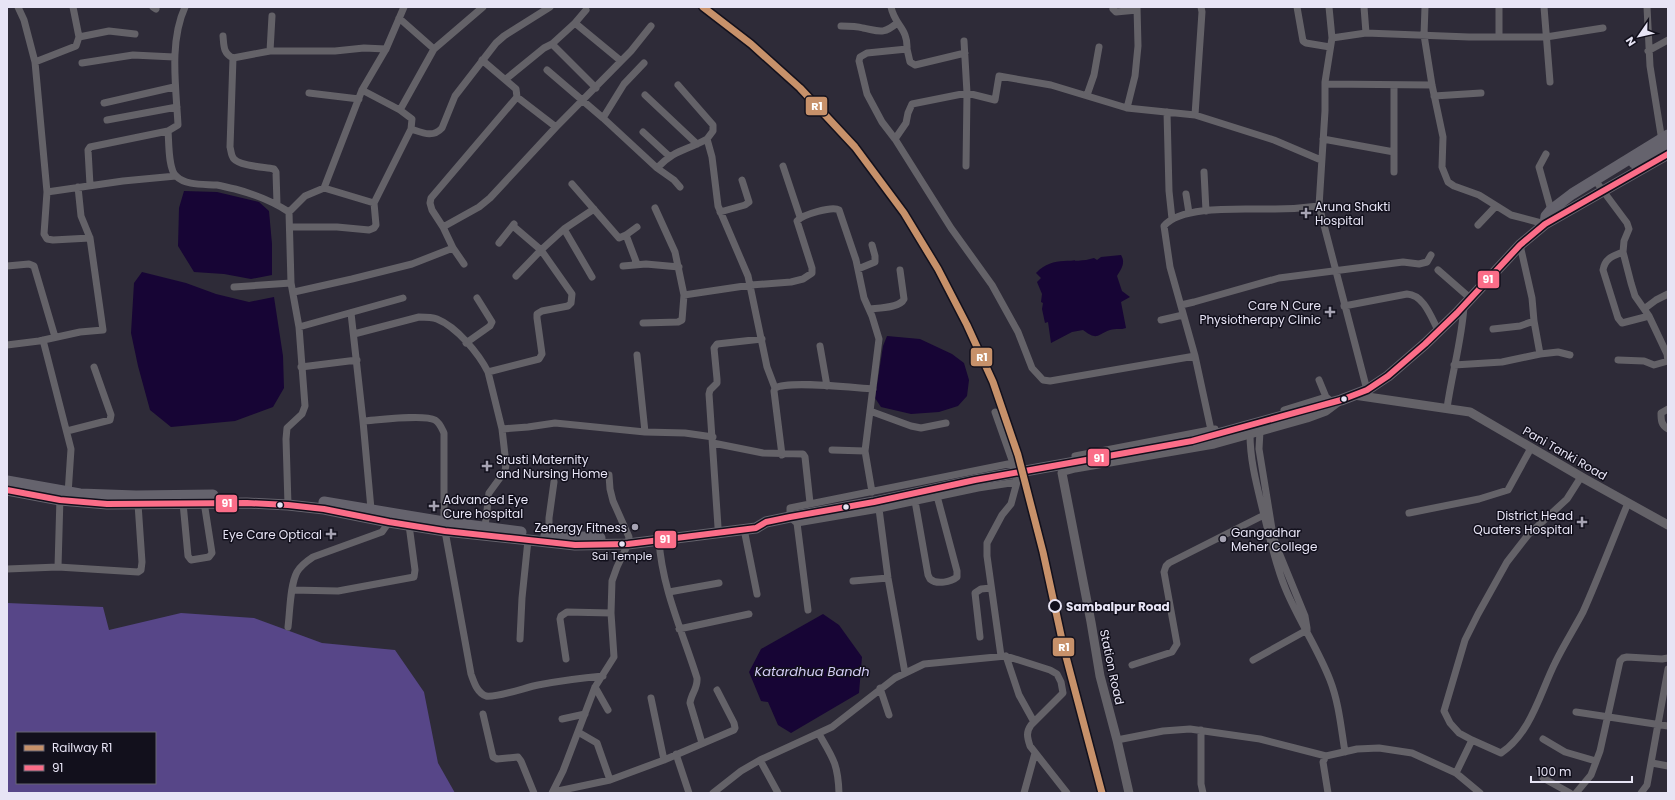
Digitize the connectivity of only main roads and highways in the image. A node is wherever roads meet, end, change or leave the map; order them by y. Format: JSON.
{"nodes":[{"id":1,"x":1666,"y":145,"type":"edge"},
{"id":2,"x":1545,"y":224,"type":"junction"},
{"id":3,"x":7,"y":481,"type":"edge"},
{"id":4,"x":7,"y":490,"type":"edge"},
{"id":5,"x":64,"y":496,"type":"junction"},
{"id":6,"x":288,"y":502,"type":"junction"},
{"id":7,"x":766,"y":522,"type":"junction"},
{"id":8,"x":445,"y":526,"type":"junction"},
{"id":9,"x":629,"y":541,"type":"junction"}],
"edges":[{"from":1,"to":2,"type":"main road"},
{"from":1,"to":2,"type":"main road"},
{"from":1,"to":2,"type":"main road"},
{"from":2,"to":7,"type":"main road"},
{"from":3,"to":5,"type":"main road"},
{"from":4,"to":5,"type":"main road"},
{"from":5,"to":6,"type":"main road"},
{"from":5,"to":6,"type":"main road"},
{"from":6,"to":8,"type":"main road"},
{"from":6,"to":8,"type":"main road"},
{"from":7,"to":9,"type":"main road"},
{"from":7,"to":9,"type":"main road"},
{"from":8,"to":9,"type":"main road"},
{"from":8,"to":9,"type":"main road"}]}
